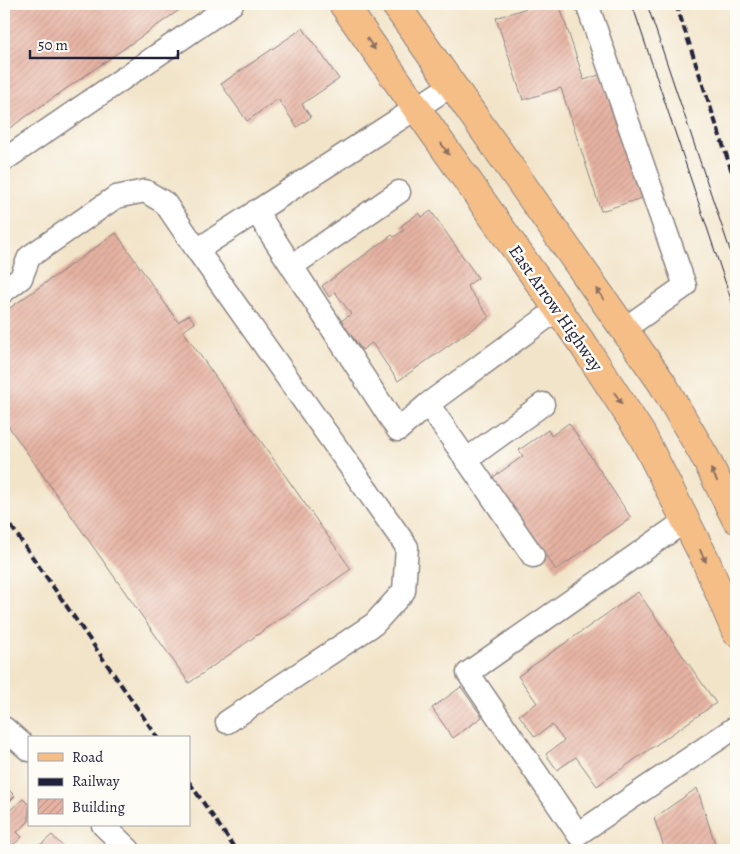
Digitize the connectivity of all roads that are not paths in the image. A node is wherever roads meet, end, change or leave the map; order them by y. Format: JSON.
{"nodes":[{"id":1,"x":232,"y":4,"type":"edge"},
{"id":2,"x":343,"y":4,"type":"edge"},
{"id":3,"x":394,"y":4,"type":"edge"},
{"id":4,"x":588,"y":4,"type":"edge"},
{"id":5,"x":452,"y":85,"type":"junction"},
{"id":6,"x":417,"y":109,"type":"junction"},
{"id":7,"x":4,"y":160,"type":"edge"},
{"id":8,"x":399,"y":192,"type":"dead end"},
{"id":9,"x":256,"y":211,"type":"junction"},
{"id":10,"x":197,"y":250,"type":"junction"},
{"id":11,"x":292,"y":266,"type":"junction"},
{"id":12,"x":4,"y":291,"type":"edge"},
{"id":13,"x":558,"y":309,"type":"junction"},
{"id":14,"x":624,"y":329,"type":"junction"},
{"id":15,"x":428,"y":404,"type":"junction"},
{"id":16,"x":543,"y":404,"type":"dead end"},
{"id":17,"x":466,"y":460,"type":"junction"},
{"id":18,"x":736,"y":518,"type":"edge"},
{"id":19,"x":685,"y":521,"type":"junction"},
{"id":20,"x":533,"y":556,"type":"dead end"},
{"id":21,"x":736,"y":632,"type":"edge"},
{"id":22,"x":227,"y":722,"type":"dead end"},
{"id":23,"x":736,"y":727,"type":"edge"},
{"id":24,"x":4,"y":728,"type":"edge"},
{"id":25,"x":28,"y":749,"type":"edge"},
{"id":26,"x":104,"y":826,"type":"edge"},
{"id":27,"x":129,"y":850,"type":"edge"}],
"edges":[{"from":1,"to":7,"type":"street"},
{"from":2,"to":6,"type":"main road","name":"East Arrow Highway","one_way":true},
{"from":3,"to":5,"type":"main road"},
{"from":4,"to":14,"type":"street"},
{"from":5,"to":6,"type":"street"},
{"from":14,"to":5,"type":"main road","one_way":true},
{"from":6,"to":9,"type":"street"},
{"from":6,"to":13,"type":"main road","name":"East Arrow Highway","one_way":true},
{"from":8,"to":11,"type":"street"},
{"from":9,"to":10,"type":"street"},
{"from":9,"to":11,"type":"street"},
{"from":10,"to":12,"type":"street"},
{"from":10,"to":22,"type":"street"},
{"from":11,"to":15,"type":"street"},
{"from":13,"to":15,"type":"street"},
{"from":13,"to":19,"type":"main road","name":"East Arrow Highway","one_way":true},
{"from":18,"to":14,"type":"main road","one_way":true},
{"from":15,"to":17,"type":"street"},
{"from":16,"to":17,"type":"street"},
{"from":17,"to":20,"type":"street"},
{"from":19,"to":21,"type":"main road","name":"East Arrow Highway","one_way":true},
{"from":19,"to":23,"type":"street"},
{"from":24,"to":25,"type":"street"},
{"from":26,"to":27,"type":"street"}]}
